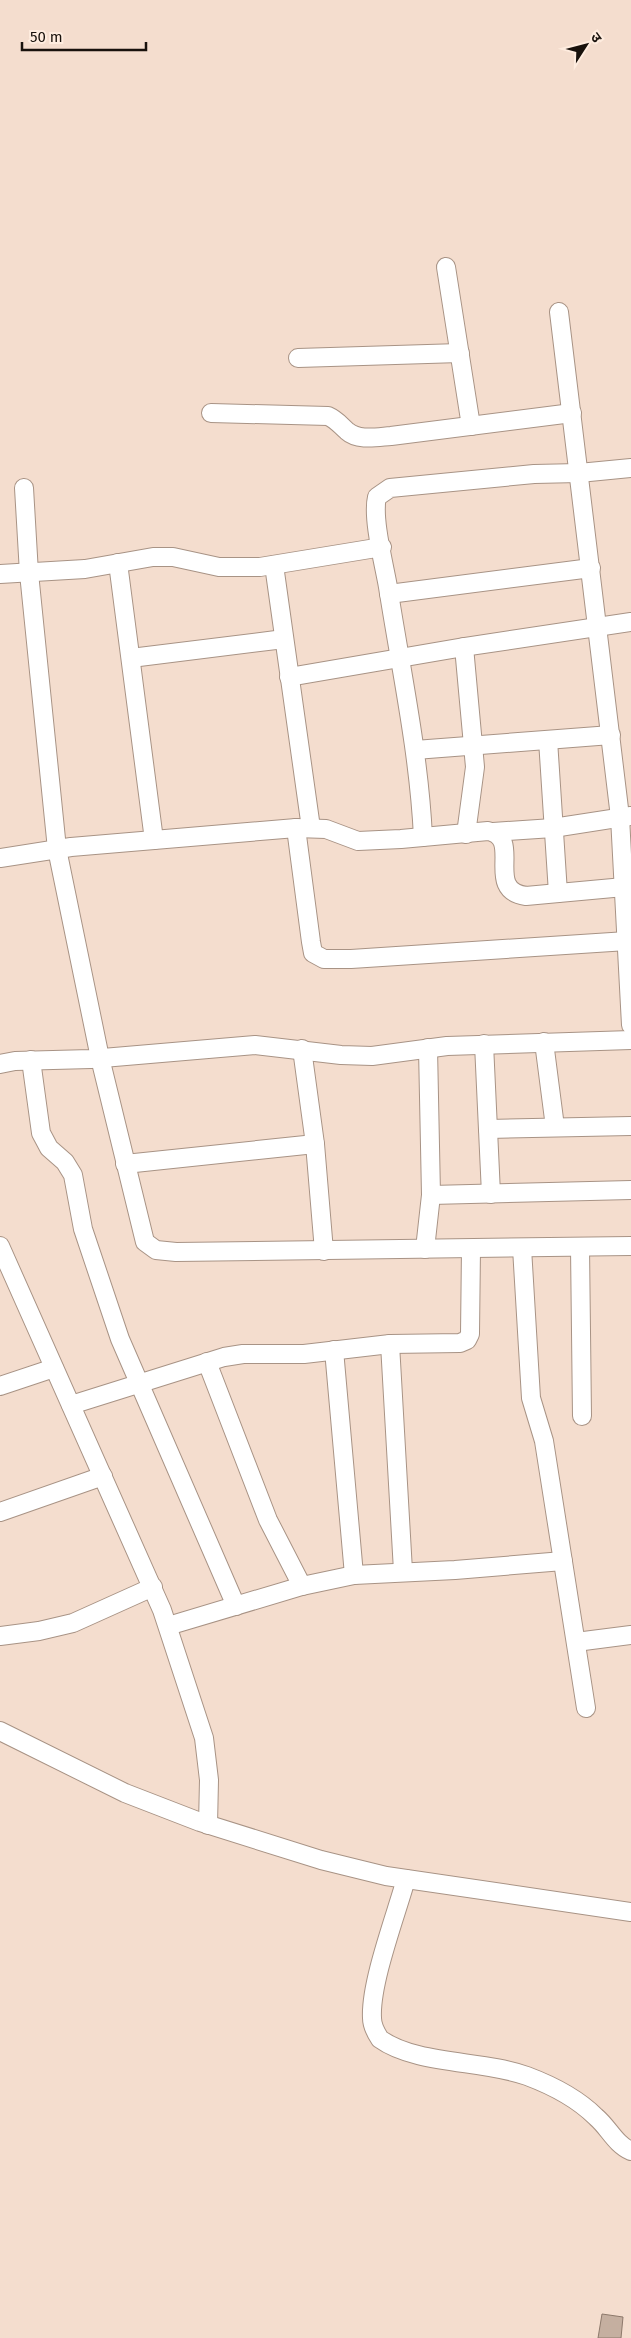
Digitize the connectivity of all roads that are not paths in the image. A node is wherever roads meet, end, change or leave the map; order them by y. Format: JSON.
{"nodes":[{"id":1,"x":446,"y":267,"type":"dead end"},
{"id":2,"x":559,"y":312,"type":"dead end"},
{"id":3,"x":460,"y":353,"type":"junction"},
{"id":4,"x":298,"y":358,"type":"dead end"},
{"id":5,"x":210,"y":413,"type":"dead end"},
{"id":6,"x":572,"y":413,"type":"junction"},
{"id":7,"x":471,"y":426,"type":"junction"},
{"id":8,"x":631,"y":468,"type":"edge"},
{"id":9,"x":579,"y":473,"type":"junction"},
{"id":10,"x":24,"y":488,"type":"dead end"},
{"id":11,"x":382,"y":547,"type":"junction"},
{"id":12,"x":118,"y":563,"type":"junction"},
{"id":13,"x":274,"y":565,"type":"junction"},
{"id":14,"x":591,"y":568,"type":"junction"},
{"id":15,"x":29,"y":573,"type":"junction"},
{"id":16,"x":0,"y":574,"type":"edge"},
{"id":17,"x":389,"y":594,"type":"junction"},
{"id":18,"x":631,"y":622,"type":"edge"},
{"id":19,"x":598,"y":626,"type":"junction"},
{"id":20,"x":284,"y":639,"type":"junction"},
{"id":21,"x":464,"y":647,"type":"junction"},
{"id":22,"x":131,"y":658,"type":"junction"},
{"id":23,"x":400,"y":659,"type":"junction"},
{"id":24,"x":290,"y":677,"type":"junction"},
{"id":25,"x":611,"y":735,"type":"junction"},
{"id":26,"x":548,"y":740,"type":"junction"},
{"id":27,"x":474,"y":746,"type":"junction"},
{"id":28,"x":415,"y":750,"type":"junction"},
{"id":29,"x":626,"y":816,"type":"edge"},
{"id":30,"x":304,"y":828,"type":"junction"},
{"id":31,"x":554,"y":828,"type":"junction"},
{"id":32,"x":493,"y":832,"type":"junction"},
{"id":33,"x":466,"y":834,"type":"junction"},
{"id":34,"x":423,"y":837,"type":"junction"},
{"id":35,"x":154,"y":840,"type":"junction"},
{"id":36,"x":57,"y":849,"type":"junction"},
{"id":37,"x":0,"y":858,"type":"edge"},
{"id":38,"x":624,"y":887,"type":"junction"},
{"id":39,"x":558,"y":893,"type":"junction"},
{"id":40,"x":628,"y":930,"type":"edge"},
{"id":41,"x":631,"y":1026,"type":"edge"},
{"id":42,"x":631,"y":1040,"type":"edge"},
{"id":43,"x":544,"y":1042,"type":"junction"},
{"id":44,"x":484,"y":1044,"type":"junction"},
{"id":45,"x":428,"y":1048,"type":"junction"},
{"id":46,"x":302,"y":1049,"type":"junction"},
{"id":47,"x":100,"y":1058,"type":"junction"},
{"id":48,"x":31,"y":1060,"type":"junction"},
{"id":49,"x":0,"y":1064,"type":"edge"},
{"id":50,"x":631,"y":1126,"type":"edge"},
{"id":51,"x":554,"y":1127,"type":"junction"},
{"id":52,"x":488,"y":1129,"type":"junction"},
{"id":53,"x":315,"y":1144,"type":"junction"},
{"id":54,"x":125,"y":1164,"type":"junction"},
{"id":55,"x":631,"y":1190,"type":"edge"},
{"id":56,"x":491,"y":1194,"type":"junction"},
{"id":57,"x":431,"y":1195,"type":"junction"},
{"id":58,"x":631,"y":1246,"type":"edge"},
{"id":59,"x":580,"y":1247,"type":"junction"},
{"id":60,"x":522,"y":1248,"type":"junction"},
{"id":61,"x":1,"y":1249,"type":"edge"},
{"id":62,"x":425,"y":1249,"type":"junction"},
{"id":63,"x":471,"y":1249,"type":"junction"},
{"id":64,"x":324,"y":1251,"type":"junction"},
{"id":65,"x":390,"y":1344,"type":"junction"},
{"id":66,"x":334,"y":1350,"type":"junction"},
{"id":67,"x":207,"y":1362,"type":"junction"},
{"id":68,"x":54,"y":1368,"type":"junction"},
{"id":69,"x":140,"y":1384,"type":"junction"},
{"id":70,"x":0,"y":1386,"type":"edge"},
{"id":71,"x":71,"y":1405,"type":"junction"},
{"id":72,"x":582,"y":1416,"type":"dead end"},
{"id":73,"x":103,"y":1476,"type":"junction"},
{"id":74,"x":0,"y":1512,"type":"edge"},
{"id":75,"x":563,"y":1561,"type":"junction"},
{"id":76,"x":403,"y":1571,"type":"junction"},
{"id":77,"x":354,"y":1575,"type":"junction"},
{"id":78,"x":302,"y":1586,"type":"junction"},
{"id":79,"x":153,"y":1587,"type":"junction"},
{"id":80,"x":236,"y":1606,"type":"junction"},
{"id":81,"x":168,"y":1626,"type":"junction"},
{"id":82,"x":0,"y":1636,"type":"edge"},
{"id":83,"x":631,"y":1636,"type":"edge"},
{"id":84,"x":576,"y":1642,"type":"junction"},
{"id":85,"x":586,"y":1708,"type":"dead end"},
{"id":86,"x":0,"y":1731,"type":"edge"},
{"id":87,"x":208,"y":1824,"type":"junction"},
{"id":88,"x":406,"y":1879,"type":"junction"},
{"id":89,"x":631,"y":1912,"type":"edge"},
{"id":90,"x":631,"y":2151,"type":"edge"}],
"edges":[{"from":1,"to":3,"type":"street"},
{"from":2,"to":6,"type":"street"},
{"from":3,"to":4,"type":"street"},
{"from":3,"to":7,"type":"street"},
{"from":5,"to":7,"type":"street"},
{"from":6,"to":7,"type":"street"},
{"from":6,"to":9,"type":"street"},
{"from":8,"to":9,"type":"street"},
{"from":9,"to":11,"type":"street"},
{"from":9,"to":14,"type":"street"},
{"from":10,"to":15,"type":"street"},
{"from":11,"to":13,"type":"street"},
{"from":11,"to":17,"type":"street"},
{"from":12,"to":13,"type":"street"},
{"from":12,"to":15,"type":"street"},
{"from":12,"to":22,"type":"street"},
{"from":13,"to":20,"type":"street"},
{"from":14,"to":17,"type":"street"},
{"from":14,"to":19,"type":"street"},
{"from":15,"to":16,"type":"street"},
{"from":15,"to":36,"type":"street"},
{"from":17,"to":23,"type":"street"},
{"from":18,"to":19,"type":"street"},
{"from":19,"to":21,"type":"street"},
{"from":19,"to":25,"type":"street"},
{"from":20,"to":22,"type":"street"},
{"from":20,"to":24,"type":"street"},
{"from":21,"to":23,"type":"street"},
{"from":21,"to":27,"type":"street"},
{"from":22,"to":35,"type":"street"},
{"from":23,"to":24,"type":"street"},
{"from":23,"to":28,"type":"street"},
{"from":24,"to":30,"type":"street"},
{"from":25,"to":26,"type":"street"},
{"from":25,"to":29,"type":"street"},
{"from":26,"to":27,"type":"street"},
{"from":26,"to":31,"type":"street"},
{"from":27,"to":28,"type":"street"},
{"from":27,"to":33,"type":"street"},
{"from":28,"to":34,"type":"street"},
{"from":29,"to":31,"type":"street"},
{"from":29,"to":38,"type":"street"},
{"from":30,"to":34,"type":"street"},
{"from":30,"to":35,"type":"street"},
{"from":30,"to":40,"type":"street"},
{"from":31,"to":32,"type":"street"},
{"from":31,"to":39,"type":"street"},
{"from":32,"to":33,"type":"street"},
{"from":32,"to":39,"type":"street"},
{"from":33,"to":34,"type":"street"},
{"from":35,"to":36,"type":"street"},
{"from":36,"to":37,"type":"street"},
{"from":36,"to":47,"type":"street"},
{"from":38,"to":39,"type":"street"},
{"from":38,"to":40,"type":"street"},
{"from":40,"to":41,"type":"street"},
{"from":42,"to":43,"type":"street"},
{"from":43,"to":44,"type":"street"},
{"from":43,"to":51,"type":"street"},
{"from":44,"to":45,"type":"street"},
{"from":44,"to":52,"type":"street"},
{"from":45,"to":46,"type":"street"},
{"from":45,"to":57,"type":"street"},
{"from":46,"to":47,"type":"street"},
{"from":46,"to":53,"type":"street"},
{"from":47,"to":48,"type":"street"},
{"from":47,"to":54,"type":"street"},
{"from":48,"to":49,"type":"street"},
{"from":48,"to":69,"type":"street"},
{"from":50,"to":51,"type":"street"},
{"from":51,"to":52,"type":"street"},
{"from":52,"to":56,"type":"street"},
{"from":53,"to":54,"type":"street"},
{"from":53,"to":64,"type":"street"},
{"from":54,"to":64,"type":"street"},
{"from":55,"to":56,"type":"street"},
{"from":56,"to":57,"type":"street"},
{"from":57,"to":62,"type":"street"},
{"from":58,"to":59,"type":"street"},
{"from":59,"to":60,"type":"street"},
{"from":59,"to":72,"type":"street"},
{"from":60,"to":63,"type":"street"},
{"from":60,"to":75,"type":"street"},
{"from":61,"to":68,"type":"street"},
{"from":62,"to":63,"type":"street"},
{"from":62,"to":64,"type":"street"},
{"from":63,"to":65,"type":"street"},
{"from":65,"to":66,"type":"street"},
{"from":65,"to":76,"type":"street"},
{"from":66,"to":67,"type":"street"},
{"from":66,"to":77,"type":"street"},
{"from":67,"to":69,"type":"street"},
{"from":67,"to":78,"type":"street"},
{"from":68,"to":70,"type":"street"},
{"from":68,"to":71,"type":"street"},
{"from":69,"to":71,"type":"street"},
{"from":69,"to":80,"type":"street"},
{"from":71,"to":73,"type":"street"},
{"from":73,"to":74,"type":"street"},
{"from":73,"to":79,"type":"street"},
{"from":75,"to":76,"type":"street"},
{"from":75,"to":84,"type":"street"},
{"from":76,"to":77,"type":"street"},
{"from":77,"to":78,"type":"street"},
{"from":78,"to":80,"type":"street"},
{"from":79,"to":81,"type":"street"},
{"from":79,"to":82,"type":"street"},
{"from":80,"to":81,"type":"street"},
{"from":81,"to":87,"type":"street"},
{"from":83,"to":84,"type":"street"},
{"from":84,"to":85,"type":"street"},
{"from":86,"to":87,"type":"street"},
{"from":87,"to":88,"type":"street"},
{"from":88,"to":89,"type":"street"},
{"from":88,"to":90,"type":"street"}]}
